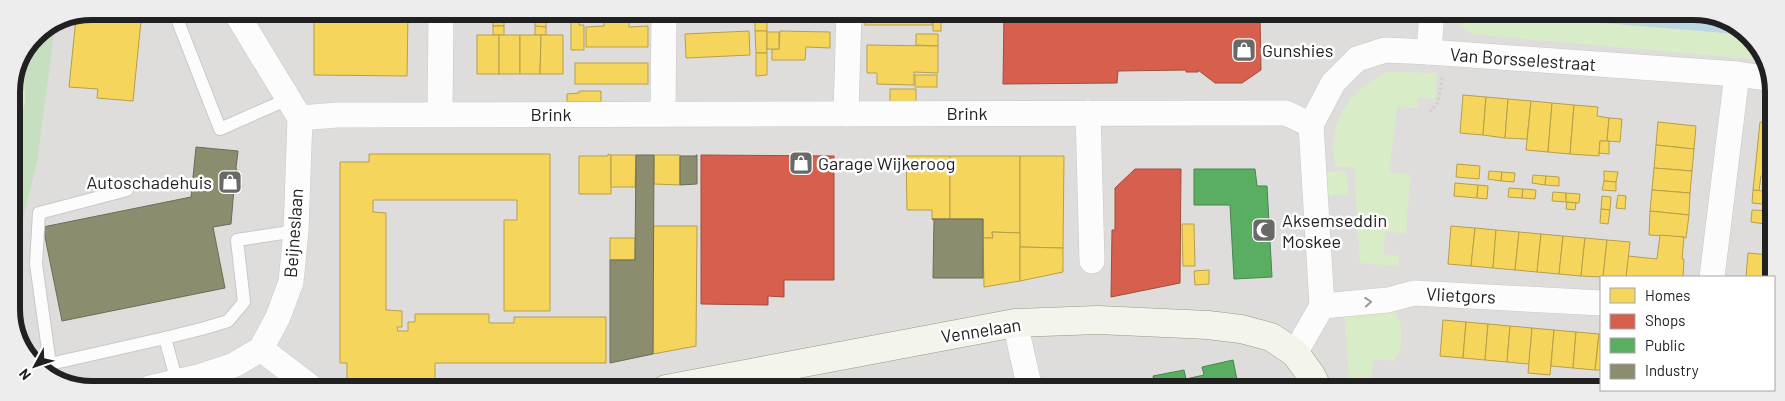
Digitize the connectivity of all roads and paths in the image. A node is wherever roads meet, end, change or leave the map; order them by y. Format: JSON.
{"nodes":[{"id":1,"x":178,"y":20,"type":"edge"},
{"id":2,"x":240,"y":20,"type":"edge"},
{"id":3,"x":441,"y":20,"type":"edge"},
{"id":4,"x":664,"y":20,"type":"edge"},
{"id":5,"x":850,"y":20,"type":"edge"},
{"id":6,"x":1431,"y":20,"type":"edge"},
{"id":7,"x":1429,"y":52,"type":"junction"},
{"id":8,"x":1737,"y":74,"type":"junction"},
{"id":9,"x":1764,"y":78,"type":"edge"},
{"id":10,"x":294,"y":108,"type":"junction"},
{"id":11,"x":1088,"y":113,"type":"junction"},
{"id":12,"x":440,"y":114,"type":"junction"},
{"id":13,"x":663,"y":114,"type":"junction"},
{"id":14,"x":846,"y":114,"type":"junction"},
{"id":15,"x":1310,"y":125,"type":"junction"},
{"id":16,"x":127,"y":190,"type":"dead end"},
{"id":17,"x":296,"y":231,"type":"junction"},
{"id":18,"x":1092,"y":262,"type":"dead end"},
{"id":19,"x":1712,"y":276,"type":"edge"},
{"id":20,"x":1600,"y":303,"type":"edge"},
{"id":21,"x":1322,"y":306,"type":"junction"},
{"id":22,"x":1015,"y":323,"type":"junction"},
{"id":23,"x":165,"y":338,"type":"junction"},
{"id":24,"x":262,"y":349,"type":"junction"},
{"id":25,"x":1295,"y":353,"type":"junction"},
{"id":26,"x":177,"y":381,"type":"edge"},
{"id":27,"x":181,"y":381,"type":"edge"},
{"id":28,"x":303,"y":381,"type":"edge"},
{"id":29,"x":708,"y":381,"type":"edge"},
{"id":30,"x":1028,"y":381,"type":"edge"},
{"id":31,"x":1314,"y":381,"type":"edge"}],
"edges":[{"from":1,"to":10,"type":"lane"},
{"from":2,"to":10,"type":"street"},
{"from":3,"to":12,"type":"street"},
{"from":4,"to":13,"type":"street"},
{"from":5,"to":14,"type":"street"},
{"from":6,"to":7,"type":"street"},
{"from":7,"to":8,"type":"street","name":"Van Borsselestraat"},
{"from":7,"to":15,"type":"street","name":"Van Borsselestraat"},
{"from":8,"to":9,"type":"street","name":"Van Borsselestraat"},
{"from":8,"to":19,"type":"street"},
{"from":10,"to":12,"type":"street","name":"Brink"},
{"from":10,"to":17,"type":"street","name":"Beijneslaan"},
{"from":11,"to":14,"type":"street","name":"Brink"},
{"from":11,"to":15,"type":"street","name":"Brink"},
{"from":11,"to":18,"type":"street"},
{"from":12,"to":13,"type":"street","name":"Brink"},
{"from":13,"to":14,"type":"street","name":"Brink"},
{"from":15,"to":21,"type":"street"},
{"from":16,"to":23,"type":"lane"},
{"from":17,"to":23,"type":"lane"},
{"from":17,"to":24,"type":"street","name":"Beijneslaan"},
{"from":21,"to":20,"type":"street","name":"Vlietgors","one_way":true},
{"from":21,"to":25,"type":"street"},
{"from":22,"to":25,"type":"street","name":"Vennelaan"},
{"from":22,"to":29,"type":"street","name":"Vennelaan"},
{"from":22,"to":30,"type":"street"},
{"from":23,"to":26,"type":"lane"},
{"from":24,"to":27,"type":"street"},
{"from":24,"to":28,"type":"street"},
{"from":25,"to":31,"type":"street"}]}
